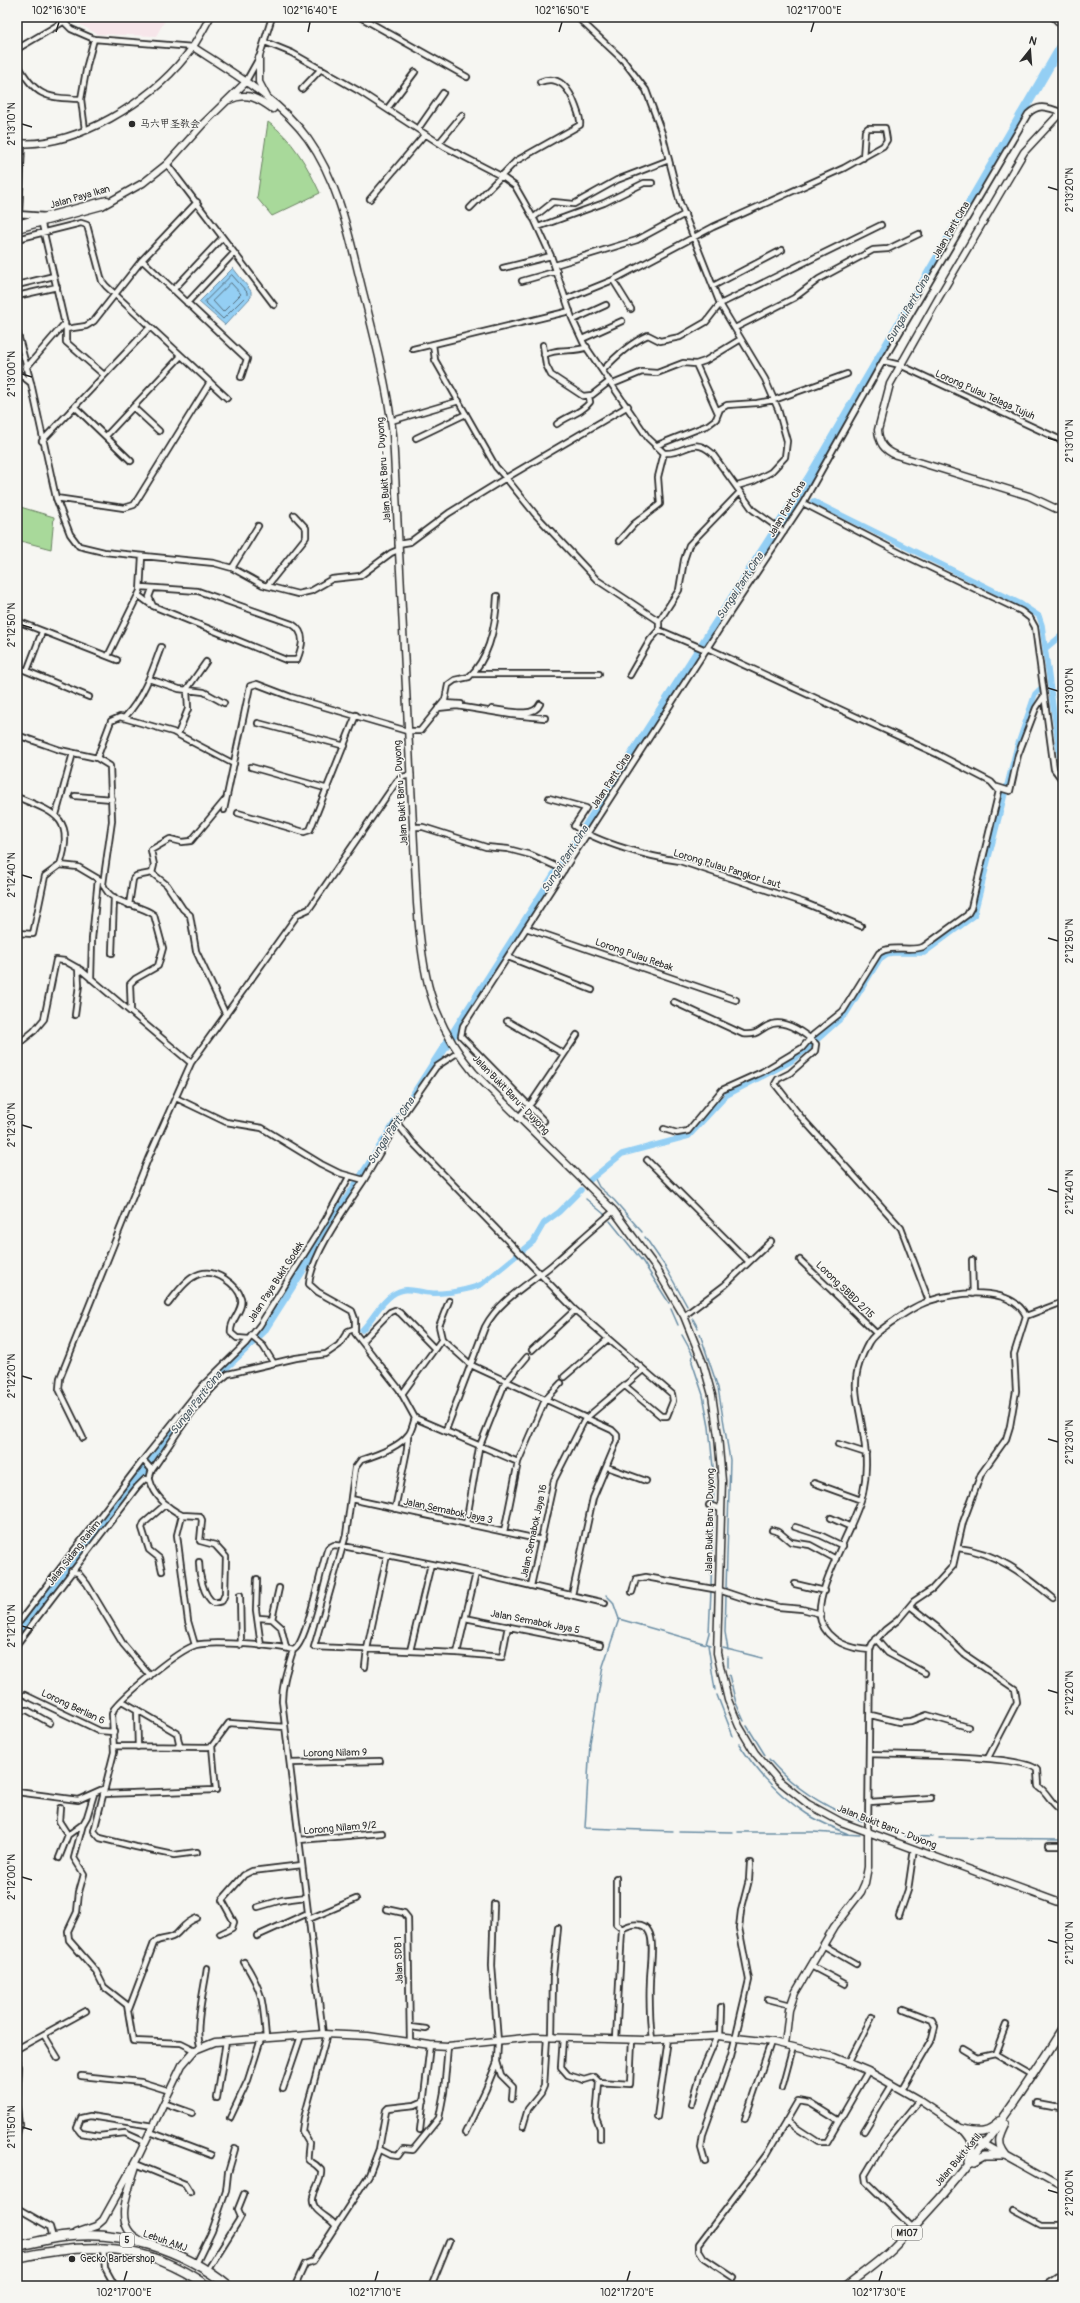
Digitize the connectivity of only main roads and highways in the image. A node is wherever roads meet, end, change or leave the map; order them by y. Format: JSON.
{"nodes":[{"id":1,"x":210,"y":17,"type":"edge"},
{"id":2,"x":1054,"y":17,"type":"edge"},
{"id":3,"x":1063,"y":26,"type":"edge"},
{"id":4,"x":193,"y":46,"type":"junction"},
{"id":5,"x":259,"y":58,"type":"road end"},
{"id":6,"x":245,"y":82,"type":"junction"},
{"id":7,"x":272,"y":103,"type":"junction"},
{"id":8,"x":222,"y":104,"type":"junction"},
{"id":9,"x":1063,"y":111,"type":"edge"},
{"id":10,"x":294,"y":122,"type":"junction"},
{"id":11,"x":20,"y":143,"type":"edge"},
{"id":12,"x":126,"y":193,"type":"junction"},
{"id":13,"x":41,"y":221,"type":"junction"},
{"id":14,"x":17,"y":224,"type":"edge"},
{"id":15,"x":17,"y":229,"type":"edge"},
{"id":16,"x":1063,"y":512,"type":"edge"},
{"id":17,"x":868,"y":1831,"type":"junction"},
{"id":18,"x":1063,"y":1904,"type":"edge"},
{"id":19,"x":1063,"y":2028,"type":"edge"},
{"id":20,"x":785,"y":2045,"type":"junction"},
{"id":21,"x":1013,"y":2106,"type":"junction"},
{"id":22,"x":963,"y":2129,"type":"junction"},
{"id":23,"x":986,"y":2145,"type":"junction"},
{"id":24,"x":139,"y":2155,"type":"junction"},
{"id":25,"x":1005,"y":2155,"type":"junction"},
{"id":26,"x":970,"y":2164,"type":"junction"},
{"id":27,"x":962,"y":2173,"type":"junction"},
{"id":28,"x":1063,"y":2188,"type":"edge"},
{"id":29,"x":63,"y":2236,"type":"junction"},
{"id":30,"x":151,"y":2245,"type":"junction"},
{"id":31,"x":17,"y":2246,"type":"edge"},
{"id":32,"x":17,"y":2258,"type":"edge"},
{"id":33,"x":207,"y":2286,"type":"edge"},
{"id":34,"x":228,"y":2286,"type":"edge"},
{"id":35,"x":846,"y":2286,"type":"edge"}],
"edges":[{"from":1,"to":4,"type":"main road"},
{"from":2,"to":3,"type":"main road"},
{"from":4,"to":6,"type":"main road","name":"Jalan Bukit Baru - Duyong"},
{"from":4,"to":11,"type":"main road"},
{"from":5,"to":7,"type":"main road"},
{"from":6,"to":7,"type":"main road","name":"Jalan Bukit Baru - Duyong"},
{"from":6,"to":8,"type":"main road","name":"Jalan Paya Ikan"},
{"from":7,"to":10,"type":"main road","name":"Jalan Bukit Baru - Duyong"},
{"from":8,"to":10,"type":"main road"},
{"from":8,"to":12,"type":"main road","name":"Jalan Paya Ikan"},
{"from":9,"to":16,"type":"main road"},
{"from":10,"to":17,"type":"main road","name":"Jalan Bukit Baru - Duyong"},
{"from":12,"to":13,"type":"main road","name":"Jalan Paya Ikan"},
{"from":12,"to":13,"type":"main road","name":"Jalan Paya Ikan"},
{"from":13,"to":14,"type":"main road"},
{"from":13,"to":15,"type":"main road"},
{"from":17,"to":18,"type":"main road","name":"Jalan Bukit Baru - Duyong"},
{"from":17,"to":20,"type":"main road"},
{"from":19,"to":21,"type":"main road","name":"Jalan Bukit Katil","number":"M107"},
{"from":20,"to":22,"type":"main road"},
{"from":20,"to":24,"type":"main road"},
{"from":21,"to":22,"type":"main road"},
{"from":21,"to":23,"type":"main road","name":"Jalan Bukit Katil","number":"M107"},
{"from":21,"to":25,"type":"main road"},
{"from":22,"to":23,"type":"main road"},
{"from":22,"to":27,"type":"main road"},
{"from":23,"to":25,"type":"main road"},
{"from":23,"to":26,"type":"main road","name":"Jalan Bukit Katil","number":"M107"},
{"from":24,"to":29,"type":"main road"},
{"from":24,"to":30,"type":"main road"},
{"from":25,"to":26,"type":"main road"},
{"from":25,"to":28,"type":"main road"},
{"from":26,"to":27,"type":"main road","name":"Jalan Bukit Katil","number":"M107"},
{"from":27,"to":35,"type":"main road","name":"Jalan Bukit Katil","number":"M107"},
{"from":29,"to":30,"type":"highway","name":"Lebuh AMJ","number":"5"},
{"from":29,"to":31,"type":"highway","name":"Lebuh AMJ","number":"5"},
{"from":30,"to":34,"type":"highway","name":"Lebuh AMJ","number":"5"},
{"from":32,"to":33,"type":"highway","name":"Lebuh AMJ","number":"5"}]}
